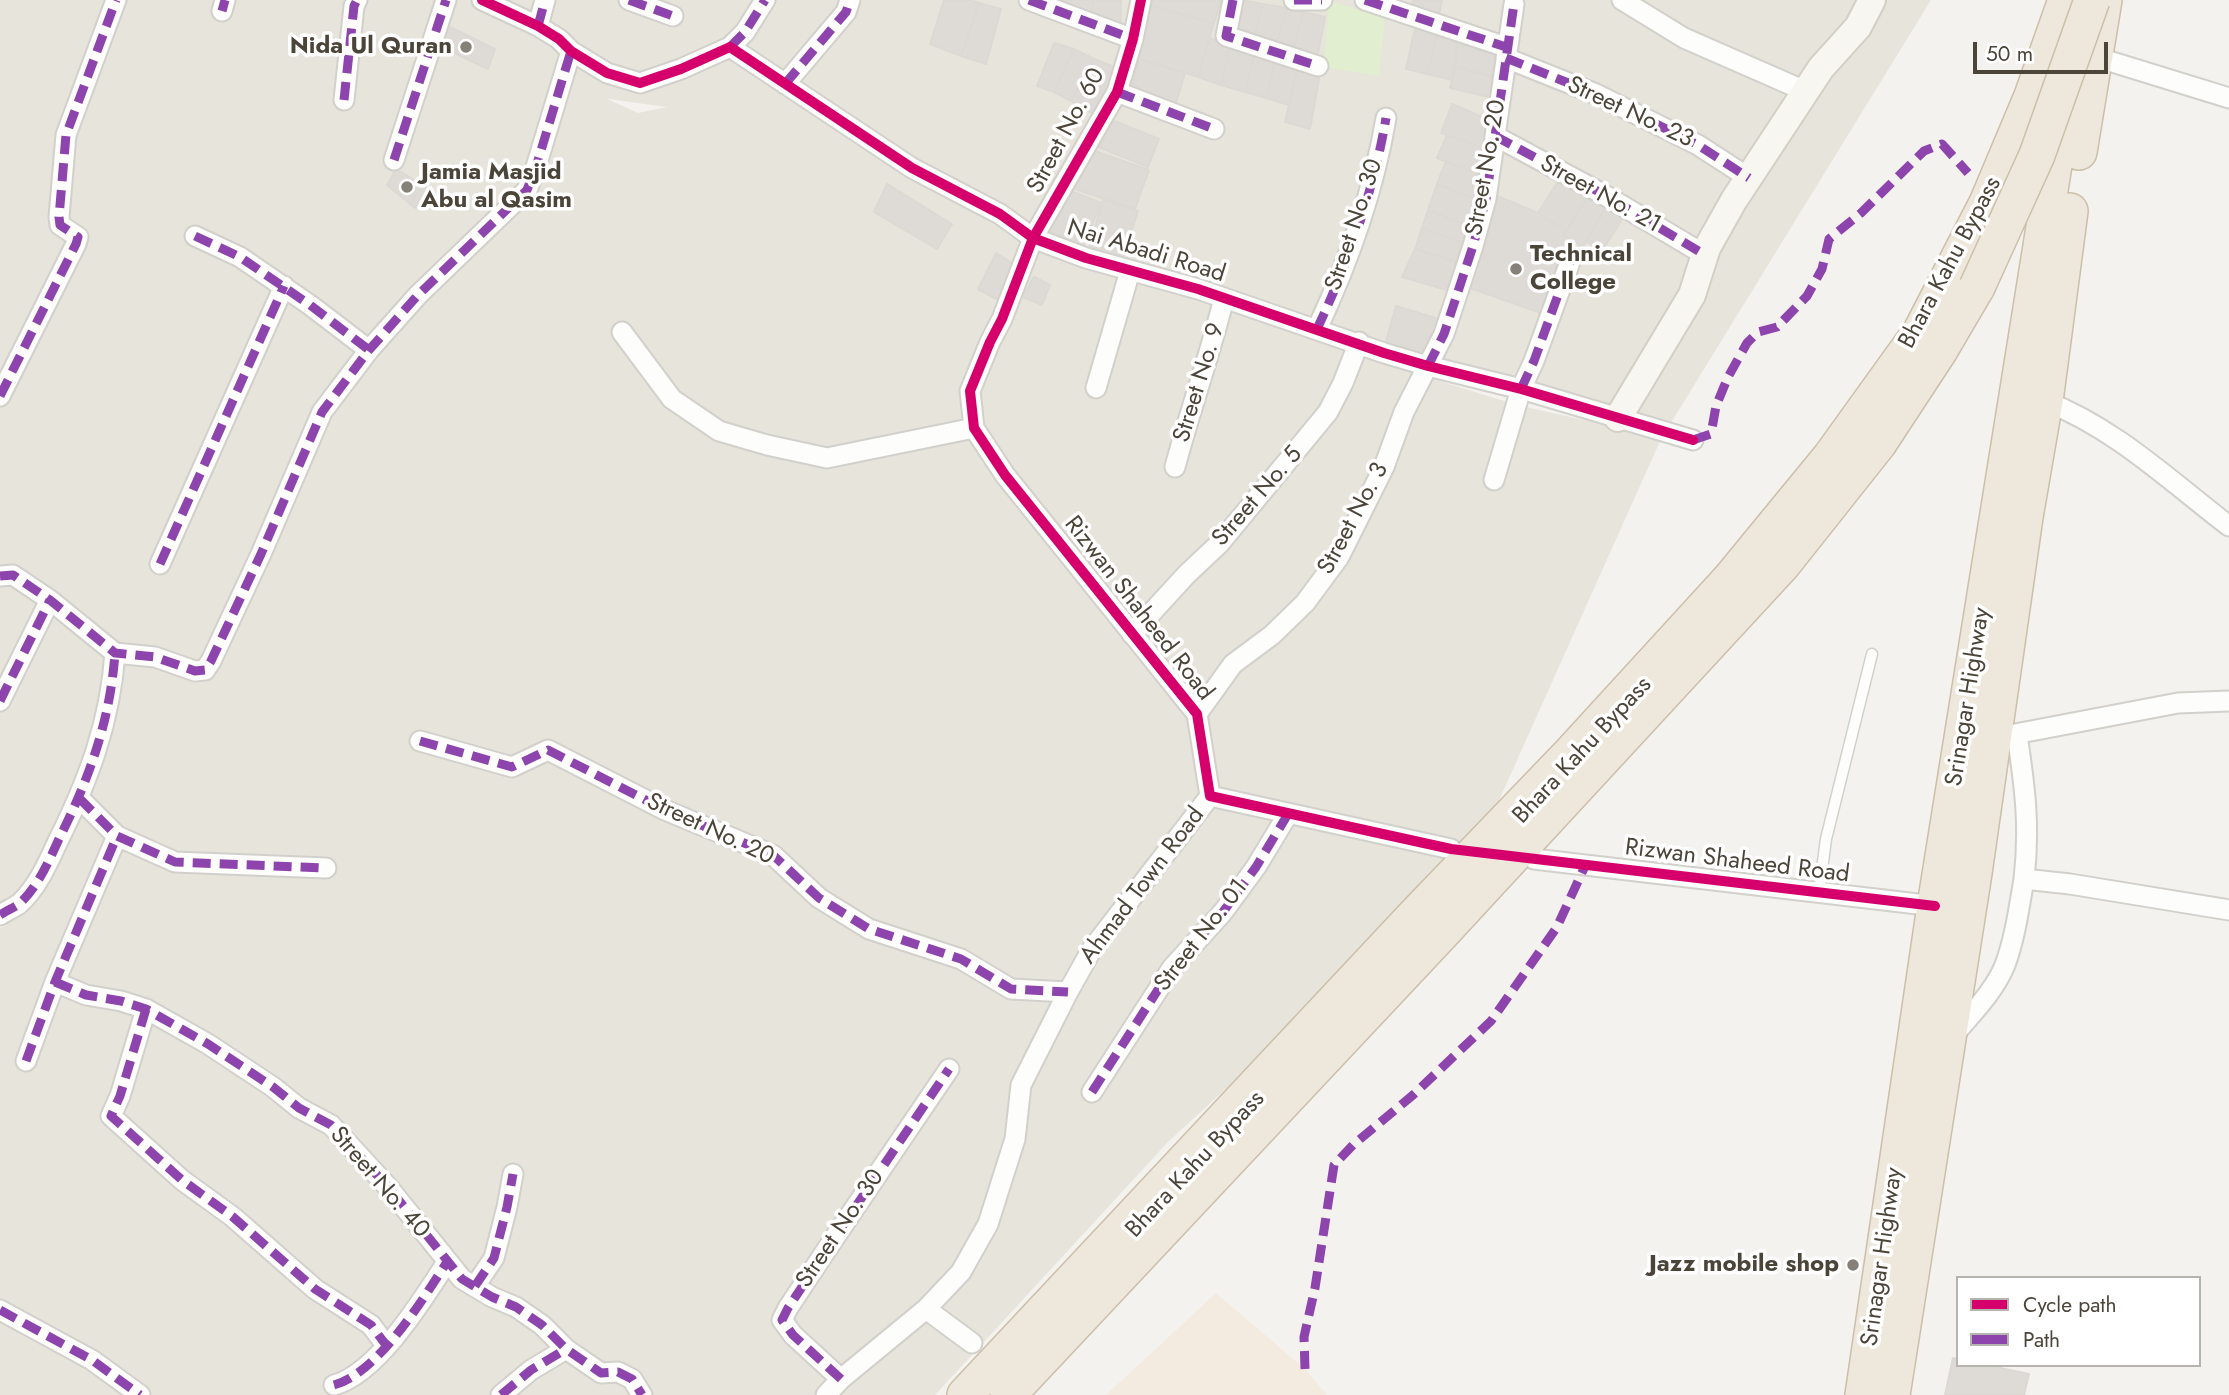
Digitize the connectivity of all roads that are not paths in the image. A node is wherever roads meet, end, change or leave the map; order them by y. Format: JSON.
{"nodes":[{"id":1,"x":116,"y":0,"type":"edge"},
{"id":2,"x":357,"y":0,"type":"edge"},
{"id":3,"x":446,"y":0,"type":"edge"},
{"id":4,"x":482,"y":0,"type":"edge"},
{"id":5,"x":545,"y":0,"type":"edge"},
{"id":6,"x":629,"y":0,"type":"edge"},
{"id":7,"x":765,"y":0,"type":"edge"},
{"id":8,"x":850,"y":0,"type":"edge"},
{"id":9,"x":1029,"y":0,"type":"edge"},
{"id":10,"x":1141,"y":0,"type":"edge"},
{"id":11,"x":1233,"y":0,"type":"edge"},
{"id":12,"x":1294,"y":0,"type":"edge"},
{"id":13,"x":1322,"y":0,"type":"edge"},
{"id":14,"x":1365,"y":0,"type":"edge"},
{"id":15,"x":1622,"y":0,"type":"edge"},
{"id":16,"x":1872,"y":0,"type":"edge"},
{"id":17,"x":2066,"y":0,"type":"edge"},
{"id":18,"x":2081,"y":0,"type":"edge"},
{"id":19,"x":2092,"y":0,"type":"edge"},
{"id":20,"x":2104,"y":0,"type":"edge"},
{"id":21,"x":1514,"y":4,"type":"dead end"},
{"id":22,"x":673,"y":16,"type":"dead end"},
{"id":23,"x":538,"y":26,"type":"junction"},
{"id":24,"x":1133,"y":39,"type":"junction"},
{"id":25,"x":730,"y":47,"type":"junction"},
{"id":26,"x":571,"y":51,"type":"junction"},
{"id":27,"x":1506,"y":52,"type":"junction"},
{"id":28,"x":2096,"y":57,"type":"junction"},
{"id":29,"x":1318,"y":66,"type":"dead end"},
{"id":30,"x":785,"y":84,"type":"junction"},
{"id":31,"x":1805,"y":91,"type":"junction"},
{"id":32,"x":1117,"y":92,"type":"junction"},
{"id":33,"x":2229,"y":98,"type":"edge"},
{"id":34,"x":344,"y":100,"type":"dead end"},
{"id":35,"x":1386,"y":118,"type":"dead end"},
{"id":36,"x":1214,"y":129,"type":"dead end"},
{"id":37,"x":1494,"y":136,"type":"junction"},
{"id":38,"x":394,"y":160,"type":"dead end"},
{"id":39,"x":1749,"y":178,"type":"junction"},
{"id":40,"x":2063,"y":181,"type":"junction"},
{"id":41,"x":195,"y":236,"type":"dead end"},
{"id":42,"x":1033,"y":237,"type":"junction"},
{"id":43,"x":1705,"y":255,"type":"junction"},
{"id":44,"x":1570,"y":262,"type":"dead end"},
{"id":45,"x":1130,"y":271,"type":"junction"},
{"id":46,"x":284,"y":286,"type":"junction"},
{"id":47,"x":1224,"y":298,"type":"junction"},
{"id":48,"x":1317,"y":329,"type":"junction"},
{"id":49,"x":622,"y":332,"type":"dead end"},
{"id":50,"x":1359,"y":342,"type":"junction"},
{"id":51,"x":369,"y":350,"type":"junction"},
{"id":52,"x":1428,"y":366,"type":"junction"},
{"id":53,"x":1096,"y":388,"type":"dead end"},
{"id":54,"x":1521,"y":389,"type":"junction"},
{"id":55,"x":0,"y":396,"type":"edge"},
{"id":56,"x":2045,"y":401,"type":"junction"},
{"id":57,"x":1618,"y":418,"type":"junction"},
{"id":58,"x":974,"y":428,"type":"junction"},
{"id":59,"x":1693,"y":440,"type":"dead end"},
{"id":60,"x":1175,"y":467,"type":"dead end"},
{"id":61,"x":1494,"y":480,"type":"dead end"},
{"id":62,"x":2229,"y":526,"type":"edge"},
{"id":63,"x":160,"y":564,"type":"dead end"},
{"id":64,"x":0,"y":576,"type":"edge"},
{"id":65,"x":50,"y":600,"type":"junction"},
{"id":66,"x":1132,"y":635,"type":"junction"},
{"id":67,"x":115,"y":653,"type":"junction"},
{"id":68,"x":1872,"y":654,"type":"dead end"},
{"id":69,"x":0,"y":701,"type":"edge"},
{"id":70,"x":2229,"y":701,"type":"edge"},
{"id":71,"x":1197,"y":714,"type":"junction"},
{"id":72,"x":2005,"y":737,"type":"junction"},
{"id":73,"x":420,"y":741,"type":"dead end"},
{"id":74,"x":1210,"y":796,"type":"junction"},
{"id":75,"x":79,"y":798,"type":"junction"},
{"id":76,"x":1288,"y":814,"type":"junction"},
{"id":77,"x":117,"y":836,"type":"junction"},
{"id":78,"x":1451,"y":849,"type":"dead end"},
{"id":79,"x":1534,"y":859,"type":"dead end"},
{"id":80,"x":327,"y":868,"type":"dead end"},
{"id":81,"x":1958,"y":870,"type":"junction"},
{"id":82,"x":2024,"y":879,"type":"junction"},
{"id":83,"x":1819,"y":892,"type":"junction"},
{"id":84,"x":1935,"y":906,"type":"junction"},
{"id":85,"x":2229,"y":910,"type":"edge"},
{"id":86,"x":0,"y":915,"type":"edge"},
{"id":87,"x":55,"y":982,"type":"junction"},
{"id":88,"x":1068,"y":992,"type":"junction"},
{"id":89,"x":146,"y":1009,"type":"junction"},
{"id":90,"x":1949,"y":1041,"type":"junction"},
{"id":91,"x":26,"y":1061,"type":"dead end"},
{"id":92,"x":949,"y":1069,"type":"dead end"},
{"id":93,"x":1092,"y":1092,"type":"dead end"},
{"id":94,"x":513,"y":1174,"type":"dead end"},
{"id":95,"x":447,"y":1262,"type":"junction"},
{"id":96,"x":475,"y":1286,"type":"junction"},
{"id":97,"x":926,"y":1309,"type":"junction"},
{"id":98,"x":0,"y":1310,"type":"edge"},
{"id":99,"x":972,"y":1343,"type":"dead end"},
{"id":100,"x":386,"y":1345,"type":"junction"},
{"id":101,"x":566,"y":1349,"type":"junction"},
{"id":102,"x":841,"y":1379,"type":"junction"},
{"id":103,"x":334,"y":1385,"type":"dead end"},
{"id":104,"x":140,"y":1395,"type":"edge"},
{"id":105,"x":501,"y":1395,"type":"edge"},
{"id":106,"x":642,"y":1395,"type":"edge"},
{"id":107,"x":826,"y":1395,"type":"edge"},
{"id":108,"x":965,"y":1395,"type":"edge"},
{"id":109,"x":1007,"y":1395,"type":"edge"},
{"id":110,"x":1863,"y":1395,"type":"edge"},
{"id":111,"x":1892,"y":1395,"type":"edge"}],
"edges":[{"from":1,"to":55,"type":"street"},
{"from":2,"to":34,"type":"street"},
{"from":3,"to":38,"type":"street"},
{"from":4,"to":23,"type":"street"},
{"from":5,"to":23,"type":"street"},
{"from":6,"to":22,"type":"street"},
{"from":7,"to":25,"type":"street"},
{"from":8,"to":30,"type":"street"},
{"from":9,"to":24,"type":"street"},
{"from":10,"to":24,"type":"street","name":"Street No. 60"},
{"from":11,"to":29,"type":"street"},
{"from":12,"to":13,"type":"street"},
{"from":14,"to":27,"type":"street","name":"Street No. 23"},
{"from":15,"to":31,"type":"street"},
{"from":16,"to":31,"type":"street"},
{"from":17,"to":108,"type":"highway","name":"Bhara Kahu Bypass"},
{"from":18,"to":40,"type":"highway","name":"Srinagar Highway"},
{"from":19,"to":109,"type":"highway","name":"Bhara Kahu Bypass","bridge":true},
{"from":20,"to":28,"type":"highway","name":"Srinagar Highway"},
{"from":21,"to":27,"type":"street","name":"Street No. 20"},
{"from":23,"to":26,"type":"street"},
{"from":24,"to":32,"type":"street","name":"Street No. 60"},
{"from":25,"to":26,"type":"street"},
{"from":25,"to":30,"type":"street","name":"Nai Abadi Road"},
{"from":26,"to":51,"type":"street"},
{"from":27,"to":37,"type":"street","name":"Street No. 20"},
{"from":27,"to":39,"type":"street","name":"Street No. 23"},
{"from":28,"to":33,"type":"street"},
{"from":28,"to":40,"type":"highway","name":"Srinagar Highway"},
{"from":30,"to":42,"type":"street","name":"Nai Abadi Road"},
{"from":31,"to":39,"type":"street"},
{"from":32,"to":36,"type":"street"},
{"from":32,"to":42,"type":"street","name":"Street No. 60"},
{"from":35,"to":48,"type":"street","name":"Street No. 30"},
{"from":37,"to":43,"type":"street","name":"Street No. 21"},
{"from":37,"to":52,"type":"street","name":"Street No. 20"},
{"from":39,"to":43,"type":"street"},
{"from":40,"to":56,"type":"highway","name":"Srinagar Highway"},
{"from":40,"to":81,"type":"highway","name":"Srinagar Highway"},
{"from":41,"to":46,"type":"street"},
{"from":42,"to":45,"type":"street","name":"Nai Abadi Road"},
{"from":42,"to":58,"type":"street","name":"Rizwan Shaheed Road"},
{"from":43,"to":57,"type":"street"},
{"from":44,"to":54,"type":"street"},
{"from":45,"to":47,"type":"street","name":"Nai Abadi Road"},
{"from":45,"to":53,"type":"street"},
{"from":46,"to":51,"type":"street"},
{"from":46,"to":63,"type":"street"},
{"from":47,"to":48,"type":"street","name":"Nai Abadi Road"},
{"from":47,"to":60,"type":"street","name":"Street No. 9"},
{"from":48,"to":50,"type":"street","name":"Nai Abadi Road"},
{"from":49,"to":58,"type":"street"},
{"from":50,"to":52,"type":"street","name":"Nai Abadi Road"},
{"from":50,"to":66,"type":"street","name":"Street No. 5"},
{"from":51,"to":67,"type":"street"},
{"from":52,"to":54,"type":"street","name":"Nai Abadi Road"},
{"from":52,"to":71,"type":"street","name":"Street No. 3"},
{"from":54,"to":57,"type":"street","name":"Nai Abadi Road"},
{"from":54,"to":61,"type":"street"},
{"from":56,"to":62,"type":"street"},
{"from":56,"to":72,"type":"highway","name":"Srinagar Highway"},
{"from":57,"to":59,"type":"street","name":"Nai Abadi Road"},
{"from":58,"to":66,"type":"street","name":"Rizwan Shaheed Road"},
{"from":64,"to":65,"type":"street"},
{"from":65,"to":67,"type":"street"},
{"from":65,"to":69,"type":"street"},
{"from":66,"to":71,"type":"street","name":"Rizwan Shaheed Road"},
{"from":67,"to":75,"type":"street"},
{"from":68,"to":83,"type":"lane"},
{"from":70,"to":72,"type":"street"},
{"from":71,"to":74,"type":"street","name":"Rizwan Shaheed Road"},
{"from":72,"to":81,"type":"highway","name":"Srinagar Highway"},
{"from":72,"to":82,"type":"street"},
{"from":73,"to":88,"type":"street","name":"Street No. 20"},
{"from":74,"to":76,"type":"street"},
{"from":74,"to":88,"type":"street","name":"Ahmad Town Road"},
{"from":75,"to":77,"type":"street"},
{"from":75,"to":86,"type":"street"},
{"from":76,"to":78,"type":"street"},
{"from":76,"to":93,"type":"street","name":"Street No. 01"},
{"from":77,"to":80,"type":"street"},
{"from":77,"to":87,"type":"street"},
{"from":79,"to":83,"type":"street","name":"Rizwan Shaheed Road"},
{"from":81,"to":84,"type":"highway","name":"Srinagar Highway"},
{"from":81,"to":90,"type":"highway","name":"Srinagar Highway"},
{"from":82,"to":85,"type":"street"},
{"from":82,"to":90,"type":"street"},
{"from":83,"to":84,"type":"street","name":"Rizwan Shaheed Road"},
{"from":84,"to":110,"type":"highway","name":"Srinagar Highway"},
{"from":87,"to":89,"type":"street","name":"Street No. 40"},
{"from":87,"to":91,"type":"street"},
{"from":88,"to":97,"type":"street","name":"Ahmad Town Road"},
{"from":89,"to":95,"type":"street","name":"Street No. 40"},
{"from":89,"to":100,"type":"street"},
{"from":90,"to":111,"type":"highway","name":"Srinagar Highway"},
{"from":92,"to":102,"type":"street","name":"Street No. 30"},
{"from":94,"to":96,"type":"street"},
{"from":95,"to":96,"type":"street","name":"Street No. 40"},
{"from":95,"to":100,"type":"street"},
{"from":96,"to":101,"type":"street","name":"Street No. 40"},
{"from":97,"to":99,"type":"street"},
{"from":97,"to":102,"type":"street","name":"Ahmad Town Road"},
{"from":98,"to":104,"type":"street"},
{"from":100,"to":103,"type":"street"},
{"from":101,"to":105,"type":"street"},
{"from":101,"to":106,"type":"street","name":"Street No. 40"},
{"from":102,"to":107,"type":"street","name":"Ahmad Town Road"}]}
